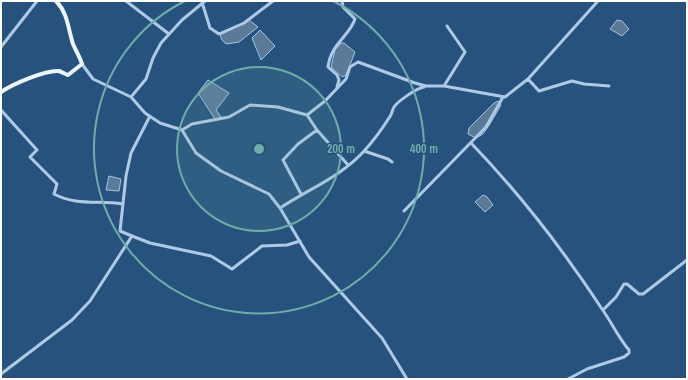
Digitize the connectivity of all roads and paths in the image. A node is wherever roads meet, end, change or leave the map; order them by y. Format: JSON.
{"nodes":[{"id":1,"x":37,"y":1,"type":"edge"},
{"id":2,"x":56,"y":1,"type":"edge"},
{"id":3,"x":126,"y":1,"type":"edge"},
{"id":4,"x":273,"y":1,"type":"edge"},
{"id":5,"x":342,"y":1,"type":"edge"},
{"id":6,"x":598,"y":1,"type":"edge"},
{"id":7,"x":204,"y":2,"type":"edge"},
{"id":8,"x":447,"y":26,"type":"dead end"},
{"id":9,"x":168,"y":34,"type":"junction"},
{"id":10,"x":1,"y":47,"type":"edge"},
{"id":11,"x":82,"y":64,"type":"junction"},
{"id":12,"x":528,"y":78,"type":"junction"},
{"id":13,"x":426,"y":86,"type":"junction"},
{"id":14,"x":444,"y":86,"type":"junction"},
{"id":15,"x":609,"y":86,"type":"dead end"},
{"id":16,"x":337,"y":87,"type":"junction"},
{"id":17,"x":1,"y":92,"type":"edge"},
{"id":18,"x":503,"y":97,"type":"junction"},
{"id":19,"x":131,"y":98,"type":"junction"},
{"id":20,"x":1,"y":110,"type":"edge"},
{"id":21,"x":307,"y":115,"type":"junction"},
{"id":22,"x":150,"y":116,"type":"junction"},
{"id":23,"x":182,"y":130,"type":"junction"},
{"id":24,"x":317,"y":130,"type":"junction"},
{"id":25,"x":471,"y":143,"type":"junction"},
{"id":26,"x":364,"y":151,"type":"junction"},
{"id":27,"x":392,"y":162,"type":"dead end"},
{"id":28,"x":348,"y":166,"type":"junction"},
{"id":29,"x":301,"y":194,"type":"junction"},
{"id":30,"x":123,"y":204,"type":"junction"},
{"id":31,"x":280,"y":208,"type":"junction"},
{"id":32,"x":404,"y":211,"type":"dead end"},
{"id":33,"x":132,"y":236,"type":"junction"},
{"id":34,"x":300,"y":241,"type":"junction"},
{"id":35,"x":687,"y":260,"type":"edge"},
{"id":36,"x":603,"y":310,"type":"junction"},
{"id":37,"x":1,"y":374,"type":"edge"},
{"id":38,"x":407,"y":379,"type":"edge"},
{"id":39,"x":568,"y":379,"type":"edge"}],
"edges":[{"from":1,"to":10,"type":"street"},
{"from":2,"to":11,"type":"main road"},
{"from":3,"to":9,"type":"street"},
{"from":4,"to":7,"type":"street"},
{"from":5,"to":16,"type":"street"},
{"from":6,"to":12,"type":"street"},
{"from":7,"to":9,"type":"street"},
{"from":8,"to":14,"type":"street"},
{"from":9,"to":19,"type":"street"},
{"from":11,"to":17,"type":"main road"},
{"from":11,"to":19,"type":"street"},
{"from":12,"to":15,"type":"street"},
{"from":12,"to":18,"type":"street"},
{"from":13,"to":14,"type":"street"},
{"from":13,"to":16,"type":"street"},
{"from":13,"to":26,"type":"street"},
{"from":14,"to":18,"type":"street"},
{"from":16,"to":21,"type":"street"},
{"from":18,"to":25,"type":"street"},
{"from":19,"to":22,"type":"street"},
{"from":20,"to":30,"type":"street"},
{"from":21,"to":23,"type":"street"},
{"from":21,"to":24,"type":"street"},
{"from":22,"to":23,"type":"street"},
{"from":22,"to":30,"type":"street"},
{"from":23,"to":31,"type":"street"},
{"from":24,"to":28,"type":"street"},
{"from":24,"to":29,"type":"street"},
{"from":25,"to":32,"type":"street"},
{"from":25,"to":36,"type":"street"},
{"from":26,"to":27,"type":"street"},
{"from":26,"to":28,"type":"street"},
{"from":28,"to":29,"type":"street"},
{"from":29,"to":31,"type":"street"},
{"from":30,"to":33,"type":"street"},
{"from":31,"to":34,"type":"street"},
{"from":33,"to":34,"type":"street"},
{"from":33,"to":37,"type":"street"},
{"from":34,"to":38,"type":"street"},
{"from":35,"to":36,"type":"street"},
{"from":36,"to":39,"type":"street"}]}
